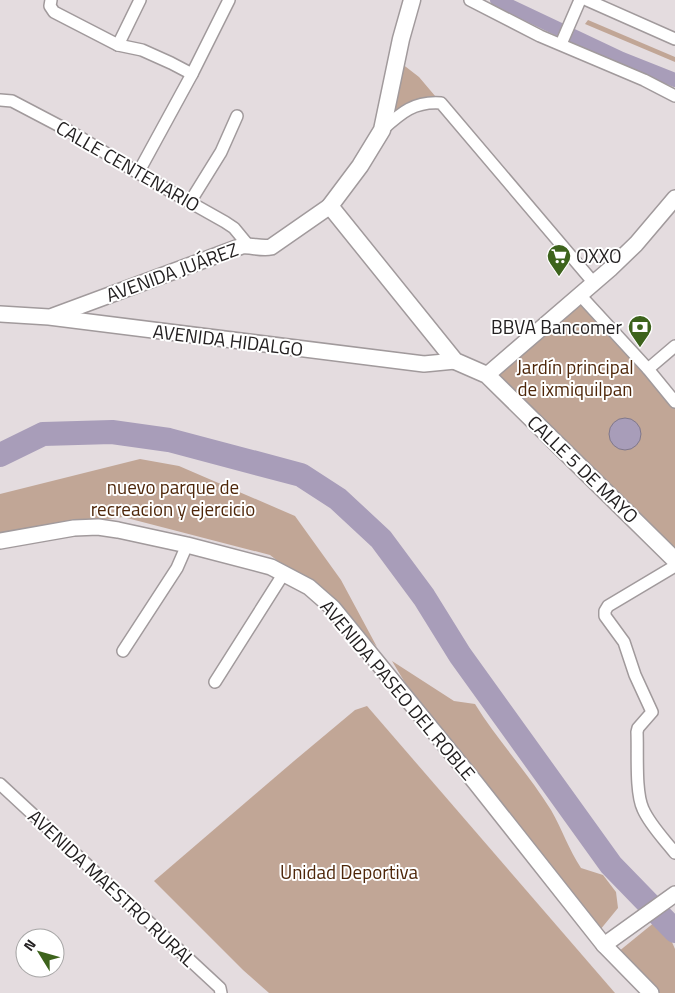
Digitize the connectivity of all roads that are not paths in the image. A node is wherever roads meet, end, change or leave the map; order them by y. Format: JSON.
{"nodes":[{"id":1,"x":140,"y":0,"type":"edge"},
{"id":2,"x":229,"y":0,"type":"edge"},
{"id":3,"x":412,"y":0,"type":"edge"},
{"id":4,"x":470,"y":0,"type":"edge"},
{"id":5,"x":587,"y":0,"type":"edge"},
{"id":6,"x":51,"y":3,"type":"edge"},
{"id":7,"x":578,"y":3,"type":"edge"},
{"id":8,"x":675,"y":39,"type":"edge"},
{"id":9,"x":562,"y":40,"type":"junction"},
{"id":10,"x":118,"y":46,"type":"junction"},
{"id":11,"x":192,"y":74,"type":"junction"},
{"id":12,"x":675,"y":96,"type":"edge"},
{"id":13,"x":0,"y":100,"type":"edge"},
{"id":14,"x":237,"y":116,"type":"dead end"},
{"id":15,"x":382,"y":130,"type":"junction"},
{"id":16,"x":138,"y":174,"type":"junction"},
{"id":17,"x":675,"y":198,"type":"edge"},
{"id":18,"x":190,"y":202,"type":"junction"},
{"id":19,"x":330,"y":206,"type":"junction"},
{"id":20,"x":248,"y":245,"type":"junction"},
{"id":21,"x":593,"y":282,"type":"junction"},
{"id":22,"x":579,"y":294,"type":"junction"},
{"id":23,"x":2,"y":313,"type":"edge"},
{"id":24,"x":49,"y":317,"type":"junction"},
{"id":25,"x":675,"y":346,"type":"edge"},
{"id":26,"x":455,"y":361,"type":"junction"},
{"id":27,"x":648,"y":369,"type":"junction"},
{"id":28,"x":487,"y":375,"type":"junction"},
{"id":29,"x":675,"y":402,"type":"edge"},
{"id":30,"x":0,"y":541,"type":"edge"},
{"id":31,"x":187,"y":544,"type":"junction"},
{"id":32,"x":675,"y":561,"type":"edge"},
{"id":33,"x":284,"y":573,"type":"junction"},
{"id":34,"x":122,"y":651,"type":"dead end"},
{"id":35,"x":215,"y":682,"type":"dead end"},
{"id":36,"x":0,"y":784,"type":"edge"},
{"id":37,"x":675,"y":853,"type":"edge"},
{"id":38,"x":675,"y":894,"type":"edge"},
{"id":39,"x":609,"y":941,"type":"junction"},
{"id":40,"x":221,"y":993,"type":"edge"},
{"id":41,"x":651,"y":993,"type":"edge"}],
"edges":[{"from":1,"to":10,"type":"street"},
{"from":2,"to":11,"type":"street"},
{"from":3,"to":15,"type":"main road","name":"AVENIDA JUÁREZ"},
{"from":4,"to":9,"type":"street"},
{"from":5,"to":8,"type":"street"},
{"from":6,"to":10,"type":"street"},
{"from":7,"to":9,"type":"street"},
{"from":9,"to":12,"type":"street"},
{"from":10,"to":11,"type":"street"},
{"from":11,"to":16,"type":"street"},
{"from":13,"to":16,"type":"street","name":"CALLE CENTENARIO"},
{"from":14,"to":18,"type":"street"},
{"from":15,"to":19,"type":"main road","name":"AVENIDA JUÁREZ"},
{"from":15,"to":21,"type":"street"},
{"from":16,"to":18,"type":"street","name":"CALLE CENTENARIO"},
{"from":17,"to":21,"type":"street"},
{"from":18,"to":20,"type":"street","name":"CALLE CENTENARIO"},
{"from":19,"to":20,"type":"street","name":"AVENIDA JUÁREZ"},
{"from":19,"to":26,"type":"main road","name":"CALLE 5 DE MAYO"},
{"from":20,"to":24,"type":"street","name":"AVENIDA JUÁREZ"},
{"from":21,"to":22,"type":"street"},
{"from":22,"to":27,"type":"street"},
{"from":22,"to":28,"type":"street"},
{"from":23,"to":24,"type":"street","name":"AVENIDA HIDALGO"},
{"from":24,"to":26,"type":"street","name":"AVENIDA HIDALGO"},
{"from":25,"to":27,"type":"street"},
{"from":26,"to":28,"type":"main road","name":"CALLE 5 DE MAYO"},
{"from":27,"to":29,"type":"street"},
{"from":28,"to":32,"type":"main road","name":"CALLE 5 DE MAYO"},
{"from":30,"to":31,"type":"street","name":"AVENIDA PASEO DEL ROBLE"},
{"from":31,"to":33,"type":"street","name":"AVENIDA PASEO DEL ROBLE"},
{"from":31,"to":34,"type":"street"},
{"from":32,"to":37,"type":"street"},
{"from":33,"to":35,"type":"street"},
{"from":33,"to":39,"type":"street","name":"AVENIDA PASEO DEL ROBLE"},
{"from":36,"to":40,"type":"street","name":"AVENIDA MAESTRO RURAL"},
{"from":38,"to":39,"type":"street"},
{"from":39,"to":41,"type":"street","name":"AVENIDA PASEO DEL ROBLE"}]}
